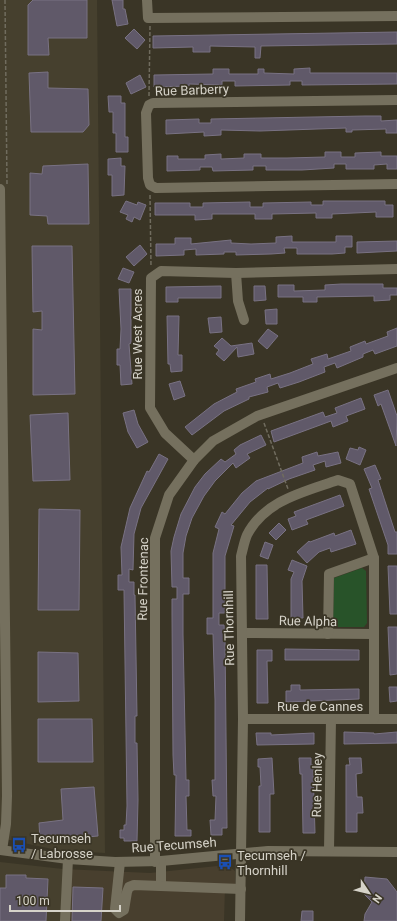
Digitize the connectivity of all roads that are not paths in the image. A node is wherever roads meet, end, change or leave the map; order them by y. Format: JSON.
{"nodes":[{"id":1,"x":147,"y":0,"type":"edge"},
{"id":2,"x":397,"y":16,"type":"edge"},
{"id":3,"x":397,"y":100,"type":"edge"},
{"id":4,"x":397,"y":184,"type":"edge"},
{"id":5,"x":0,"y":189,"type":"edge"},
{"id":6,"x":397,"y":269,"type":"edge"},
{"id":7,"x":236,"y":273,"type":"junction"},
{"id":8,"x":244,"y":320,"type":"dead end"},
{"id":9,"x":397,"y":368,"type":"edge"},
{"id":10,"x":194,"y":460,"type":"junction"},
{"id":11,"x":374,"y":558,"type":"junction"},
{"id":12,"x":242,"y":633,"type":"junction"},
{"id":13,"x":328,"y":634,"type":"junction"},
{"id":14,"x":373,"y":634,"type":"junction"},
{"id":15,"x":243,"y":718,"type":"junction"},
{"id":16,"x":331,"y":718,"type":"junction"},
{"id":17,"x":374,"y":719,"type":"junction"},
{"id":18,"x":397,"y":719,"type":"edge"},
{"id":19,"x":1,"y":850,"type":"edge"},
{"id":20,"x":329,"y":851,"type":"junction"},
{"id":21,"x":397,"y":852,"type":"edge"},
{"id":22,"x":241,"y":853,"type":"junction"},
{"id":23,"x":68,"y":859,"type":"junction"},
{"id":24,"x":158,"y":861,"type":"junction"},
{"id":25,"x":120,"y":862,"type":"junction"},
{"id":26,"x":161,"y":885,"type":"junction"},
{"id":27,"x":241,"y":889,"type":"junction"},
{"id":28,"x":65,"y":921,"type":"edge"},
{"id":29,"x":240,"y":921,"type":"edge"}],
"edges":[{"from":1,"to":2,"type":"street"},
{"from":3,"to":4,"type":"street","name":"Rue Barberry"},
{"from":5,"to":19,"type":"street"},
{"from":6,"to":7,"type":"street","name":"Rue West Acres"},
{"from":7,"to":8,"type":"street"},
{"from":7,"to":10,"type":"street","name":"Rue West Acres"},
{"from":9,"to":10,"type":"street","name":"Rue Frontenac"},
{"from":10,"to":24,"type":"street","name":"Rue Frontenac"},
{"from":11,"to":12,"type":"street","name":"Rue Thornhill"},
{"from":11,"to":13,"type":"street"},
{"from":11,"to":14,"type":"street","name":"Rue Thornhill"},
{"from":12,"to":13,"type":"street","name":"Rue Alpha"},
{"from":12,"to":15,"type":"street","name":"Rue Thornhill"},
{"from":13,"to":14,"type":"street","name":"Rue Alpha"},
{"from":14,"to":17,"type":"street","name":"Rue Thornhill"},
{"from":15,"to":16,"type":"street","name":"Rue de Cannes"},
{"from":15,"to":22,"type":"street","name":"Rue Thornhill"},
{"from":16,"to":17,"type":"street","name":"Rue de Cannes"},
{"from":16,"to":20,"type":"street","name":"Rue Henley"},
{"from":17,"to":18,"type":"street","name":"Rue de Cannes"},
{"from":19,"to":23,"type":"street","name":"Rue Tecumseh"},
{"from":20,"to":21,"type":"street","name":"Rue Tecumseh"},
{"from":20,"to":22,"type":"street","name":"Rue Tecumseh"},
{"from":22,"to":24,"type":"street","name":"Rue Tecumseh"},
{"from":22,"to":27,"type":"street","name":"Rue Thornhill"},
{"from":23,"to":25,"type":"street","name":"Rue Tecumseh"},
{"from":23,"to":28,"type":"street"},
{"from":24,"to":25,"type":"street","name":"Rue Tecumseh"},
{"from":24,"to":26,"type":"street","name":"Rue Frontenac"},
{"from":25,"to":26,"type":"street"},
{"from":26,"to":27,"type":"street"},
{"from":27,"to":29,"type":"street","name":"Rue Thornhill"}]}
